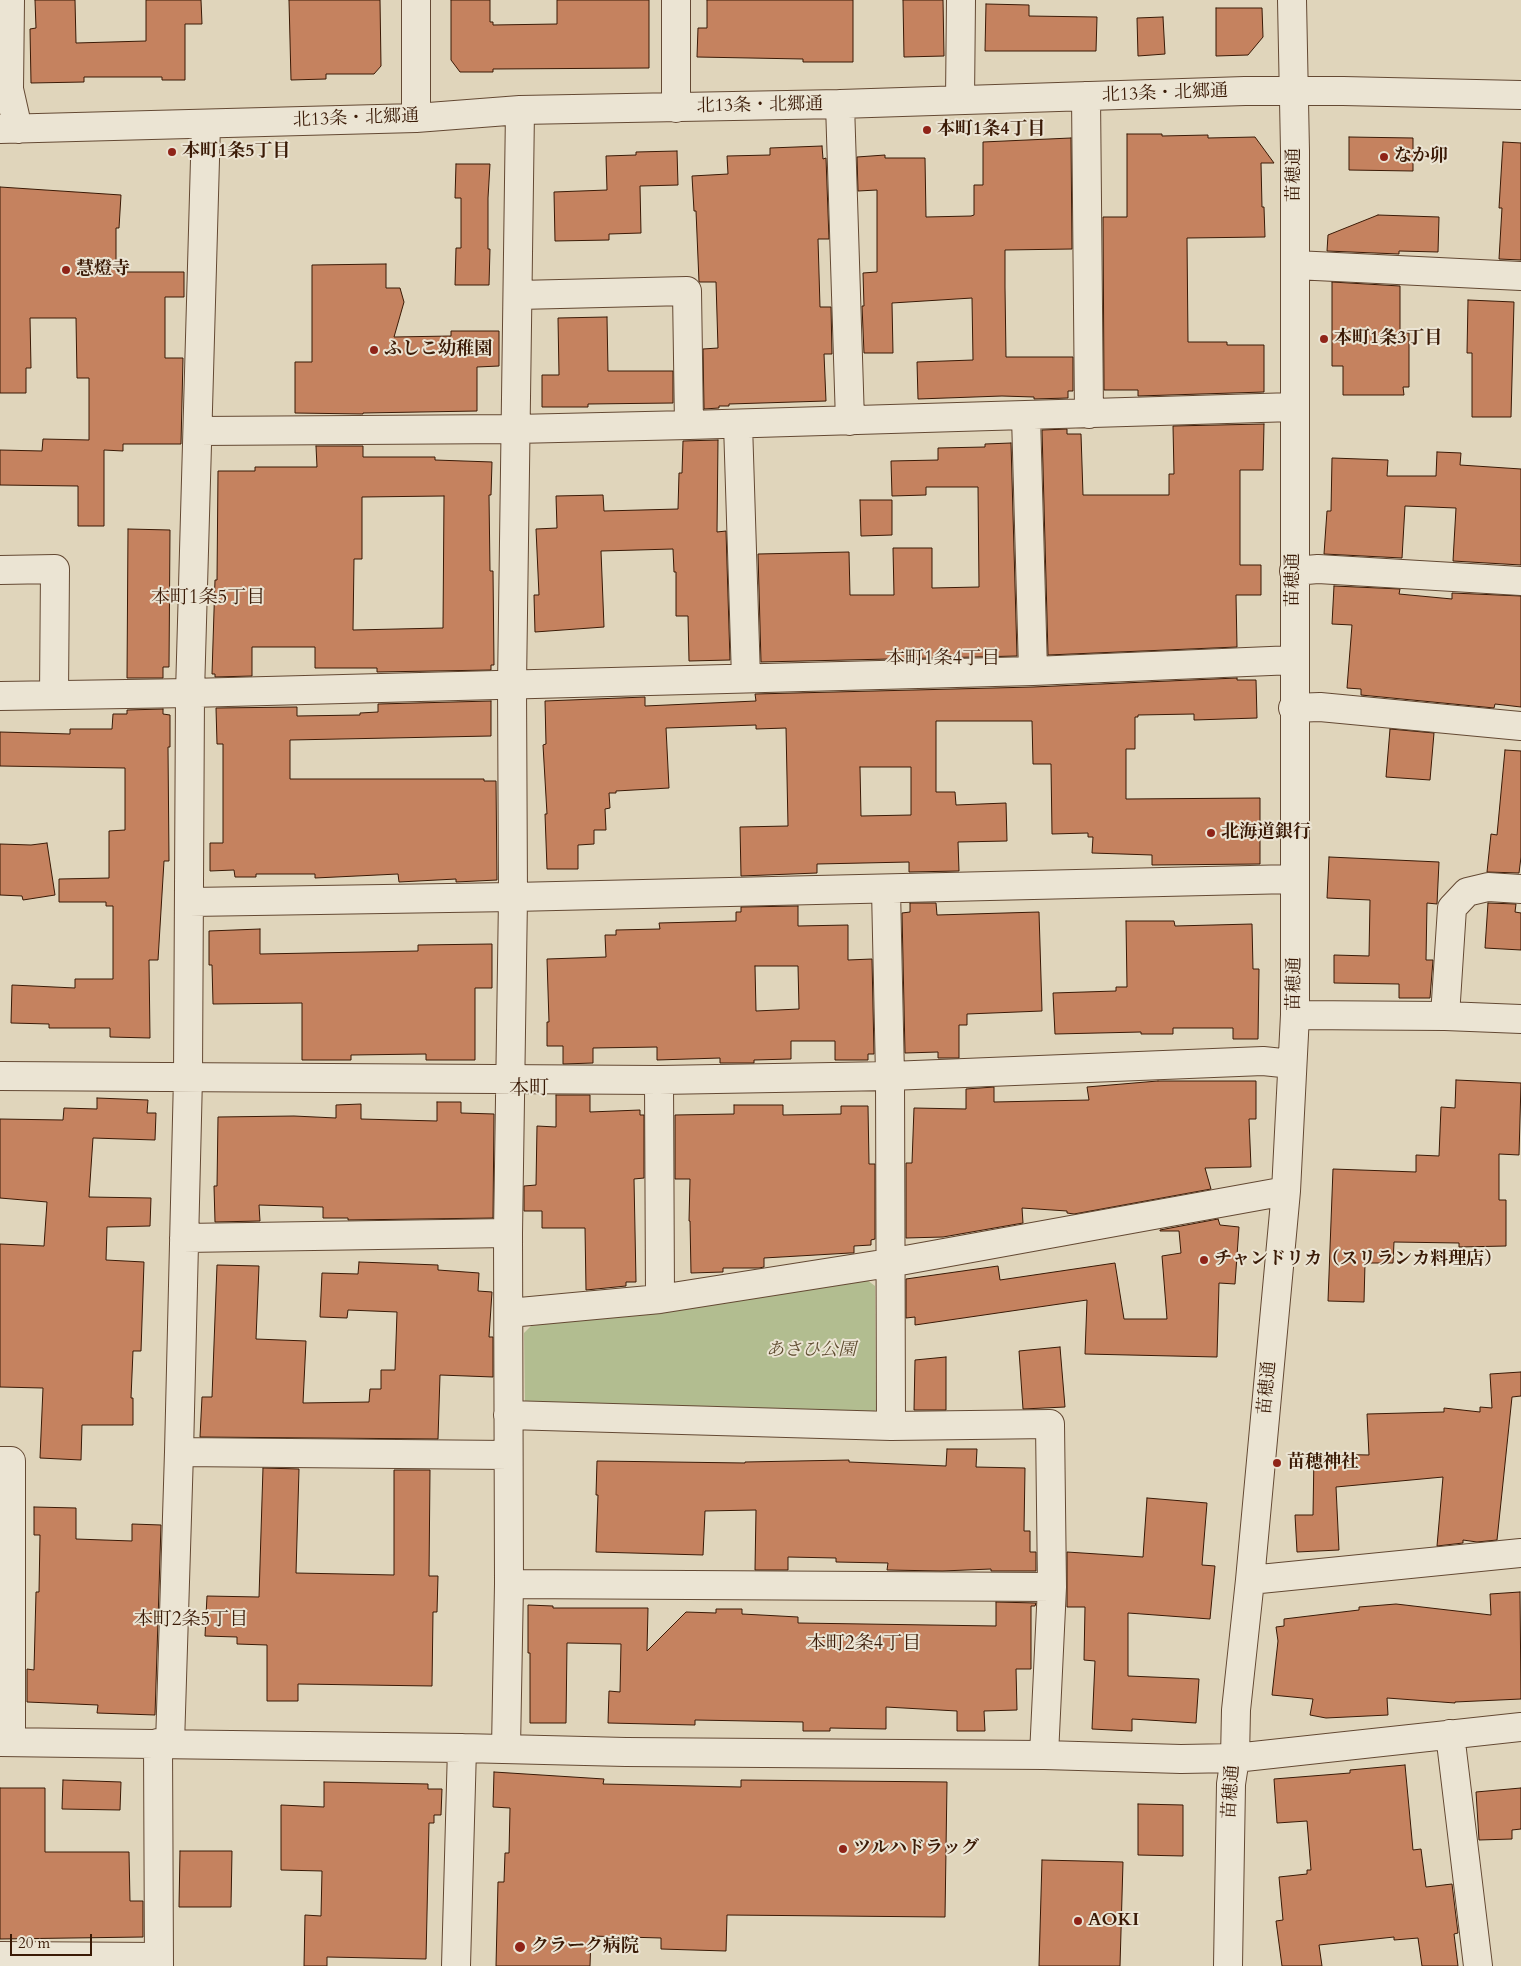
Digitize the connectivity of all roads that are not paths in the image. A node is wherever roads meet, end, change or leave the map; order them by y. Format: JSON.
{"nodes":[{"id":1,"x":10,"y":0,"type":"edge"},
{"id":2,"x":416,"y":0,"type":"edge"},
{"id":3,"x":676,"y":0,"type":"edge"},
{"id":4,"x":961,"y":0,"type":"edge"},
{"id":5,"x":1292,"y":0,"type":"edge"},
{"id":6,"x":1294,"y":91,"type":"junction"},
{"id":7,"x":1521,"y":95,"type":"edge"},
{"id":8,"x":1086,"y":96,"type":"junction"},
{"id":9,"x":960,"y":100,"type":"junction"},
{"id":10,"x":840,"y":104,"type":"junction"},
{"id":11,"x":676,"y":108,"type":"junction"},
{"id":12,"x":520,"y":110,"type":"junction"},
{"id":13,"x":416,"y":118,"type":"junction"},
{"id":14,"x":206,"y":124,"type":"junction"},
{"id":15,"x":9,"y":129,"type":"edge"},
{"id":16,"x":1295,"y":265,"type":"junction"},
{"id":17,"x":1521,"y":276,"type":"edge"},
{"id":18,"x":518,"y":295,"type":"junction"},
{"id":19,"x":1294,"y":407,"type":"junction"},
{"id":20,"x":1089,"y":414,"type":"junction"},
{"id":21,"x":1026,"y":416,"type":"junction"},
{"id":22,"x":850,"y":421,"type":"junction"},
{"id":23,"x":738,"y":424,"type":"junction"},
{"id":24,"x":690,"y":425,"type":"junction"},
{"id":25,"x":515,"y":429,"type":"junction"},
{"id":26,"x":198,"y":431,"type":"junction"},
{"id":27,"x":0,"y":570,"type":"edge"},
{"id":28,"x":1294,"y":571,"type":"junction"},
{"id":29,"x":1521,"y":581,"type":"edge"},
{"id":30,"x":1294,"y":660,"type":"junction"},
{"id":31,"x":1033,"y":671,"type":"junction"},
{"id":32,"x":746,"y":678,"type":"junction"},
{"id":33,"x":512,"y":685,"type":"junction"},
{"id":34,"x":190,"y":693,"type":"junction"},
{"id":35,"x":54,"y":695,"type":"junction"},
{"id":36,"x":0,"y":696,"type":"edge"},
{"id":37,"x":1294,"y":708,"type":"junction"},
{"id":38,"x":1521,"y":726,"type":"edge"},
{"id":39,"x":1293,"y":880,"type":"junction"},
{"id":40,"x":886,"y":889,"type":"junction"},
{"id":41,"x":1521,"y":890,"type":"edge"},
{"id":42,"x":514,"y":897,"type":"junction"},
{"id":43,"x":190,"y":902,"type":"junction"},
{"id":44,"x":1294,"y":1015,"type":"junction"},
{"id":45,"x":1445,"y":1016,"type":"junction"},
{"id":46,"x":1521,"y":1019,"type":"edge"},
{"id":47,"x":1292,"y":1064,"type":"junction"},
{"id":48,"x":0,"y":1076,"type":"edge"},
{"id":49,"x":890,"y":1076,"type":"junction"},
{"id":50,"x":188,"y":1077,"type":"junction"},
{"id":51,"x":511,"y":1080,"type":"junction"},
{"id":52,"x":659,"y":1080,"type":"junction"},
{"id":53,"x":1286,"y":1191,"type":"junction"},
{"id":54,"x":508,"y":1233,"type":"junction"},
{"id":55,"x":184,"y":1238,"type":"junction"},
{"id":56,"x":889,"y":1263,"type":"junction"},
{"id":57,"x":660,"y":1299,"type":"junction"},
{"id":58,"x":509,"y":1312,"type":"junction"},
{"id":59,"x":508,"y":1415,"type":"junction"},
{"id":60,"x":891,"y":1426,"type":"junction"},
{"id":61,"x":179,"y":1452,"type":"junction"},
{"id":62,"x":508,"y":1455,"type":"junction"},
{"id":63,"x":0,"y":1461,"type":"edge"},
{"id":64,"x":1521,"y":1553,"type":"edge"},
{"id":65,"x":1250,"y":1580,"type":"junction"},
{"id":66,"x":509,"y":1584,"type":"junction"},
{"id":67,"x":1052,"y":1587,"type":"junction"},
{"id":68,"x":1521,"y":1727,"type":"edge"},
{"id":69,"x":1450,"y":1734,"type":"junction"},
{"id":70,"x":6,"y":1742,"type":"edge"},
{"id":71,"x":164,"y":1743,"type":"junction"},
{"id":72,"x":462,"y":1748,"type":"junction"},
{"id":73,"x":506,"y":1748,"type":"junction"},
{"id":74,"x":1044,"y":1755,"type":"junction"},
{"id":75,"x":1235,"y":1758,"type":"junction"},
{"id":76,"x":0,"y":1956,"type":"edge"},
{"id":77,"x":159,"y":1962,"type":"edge"},
{"id":78,"x":456,"y":1966,"type":"edge"},
{"id":79,"x":1228,"y":1966,"type":"edge"},
{"id":80,"x":1478,"y":1966,"type":"edge"}],
"edges":[{"from":1,"to":15,"type":"street"},
{"from":2,"to":13,"type":"street"},
{"from":3,"to":11,"type":"street"},
{"from":4,"to":9,"type":"street"},
{"from":5,"to":6,"type":"street","name":"苗穂通"},
{"from":6,"to":7,"type":"street","name":"北13条・北郷通"},
{"from":6,"to":8,"type":"street","name":"北13条・北郷通"},
{"from":6,"to":16,"type":"street","name":"苗穂通"},
{"from":8,"to":9,"type":"street","name":"北13条・北郷通"},
{"from":8,"to":20,"type":"street"},
{"from":9,"to":10,"type":"street","name":"北13条・北郷通"},
{"from":10,"to":11,"type":"street","name":"北13条・北郷通"},
{"from":10,"to":22,"type":"street"},
{"from":11,"to":12,"type":"street","name":"北13条・北郷通"},
{"from":12,"to":13,"type":"street","name":"北13条・北郷通"},
{"from":12,"to":18,"type":"street"},
{"from":13,"to":14,"type":"street","name":"北13条・北郷通"},
{"from":14,"to":15,"type":"street","name":"北13条・北郷通"},
{"from":14,"to":26,"type":"street"},
{"from":16,"to":17,"type":"street"},
{"from":16,"to":19,"type":"street","name":"苗穂通"},
{"from":18,"to":24,"type":"street"},
{"from":18,"to":25,"type":"street"},
{"from":19,"to":20,"type":"street"},
{"from":19,"to":28,"type":"street","name":"苗穂通"},
{"from":20,"to":21,"type":"street"},
{"from":21,"to":22,"type":"street"},
{"from":21,"to":31,"type":"street"},
{"from":22,"to":23,"type":"street"},
{"from":23,"to":24,"type":"street"},
{"from":23,"to":32,"type":"street"},
{"from":24,"to":25,"type":"street"},
{"from":25,"to":26,"type":"street"},
{"from":25,"to":33,"type":"street"},
{"from":26,"to":34,"type":"street"},
{"from":27,"to":35,"type":"street"},
{"from":28,"to":29,"type":"street"},
{"from":28,"to":30,"type":"street","name":"苗穂通"},
{"from":30,"to":31,"type":"street"},
{"from":30,"to":37,"type":"street","name":"苗穂通"},
{"from":31,"to":32,"type":"street"},
{"from":32,"to":33,"type":"street"},
{"from":33,"to":34,"type":"street"},
{"from":33,"to":42,"type":"street"},
{"from":34,"to":35,"type":"street"},
{"from":34,"to":43,"type":"street"},
{"from":35,"to":36,"type":"street"},
{"from":37,"to":38,"type":"street"},
{"from":37,"to":39,"type":"street","name":"苗穂通"},
{"from":39,"to":40,"type":"street"},
{"from":39,"to":44,"type":"street","name":"苗穂通"},
{"from":40,"to":42,"type":"street"},
{"from":40,"to":49,"type":"street"},
{"from":41,"to":45,"type":"street"},
{"from":42,"to":43,"type":"street"},
{"from":42,"to":51,"type":"street"},
{"from":43,"to":50,"type":"street"},
{"from":44,"to":45,"type":"street"},
{"from":44,"to":47,"type":"street","name":"苗穂通"},
{"from":45,"to":46,"type":"street"},
{"from":47,"to":49,"type":"street"},
{"from":47,"to":53,"type":"street","name":"苗穂通"},
{"from":48,"to":50,"type":"street"},
{"from":49,"to":52,"type":"street"},
{"from":49,"to":56,"type":"street"},
{"from":50,"to":51,"type":"street"},
{"from":50,"to":55,"type":"street"},
{"from":51,"to":52,"type":"street"},
{"from":51,"to":54,"type":"street"},
{"from":52,"to":57,"type":"street"},
{"from":53,"to":56,"type":"street"},
{"from":53,"to":65,"type":"street","name":"苗穂通"},
{"from":54,"to":55,"type":"street"},
{"from":54,"to":58,"type":"street"},
{"from":55,"to":61,"type":"street"},
{"from":56,"to":57,"type":"street"},
{"from":56,"to":60,"type":"street"},
{"from":57,"to":58,"type":"street"},
{"from":58,"to":59,"type":"street"},
{"from":59,"to":60,"type":"street"},
{"from":59,"to":62,"type":"street"},
{"from":60,"to":67,"type":"street"},
{"from":61,"to":62,"type":"street"},
{"from":61,"to":71,"type":"street"},
{"from":62,"to":66,"type":"street"},
{"from":63,"to":70,"type":"street"},
{"from":64,"to":65,"type":"street"},
{"from":65,"to":75,"type":"street","name":"苗穂通"},
{"from":66,"to":67,"type":"street"},
{"from":66,"to":73,"type":"street"},
{"from":67,"to":74,"type":"street"},
{"from":68,"to":69,"type":"street"},
{"from":69,"to":75,"type":"street"},
{"from":69,"to":80,"type":"street"},
{"from":70,"to":71,"type":"street"},
{"from":71,"to":72,"type":"street"},
{"from":71,"to":77,"type":"street"},
{"from":72,"to":73,"type":"street"},
{"from":72,"to":78,"type":"street"},
{"from":73,"to":74,"type":"street"},
{"from":74,"to":75,"type":"street"},
{"from":75,"to":79,"type":"street","name":"苗穂通"},
{"from":76,"to":77,"type":"street"}]}
